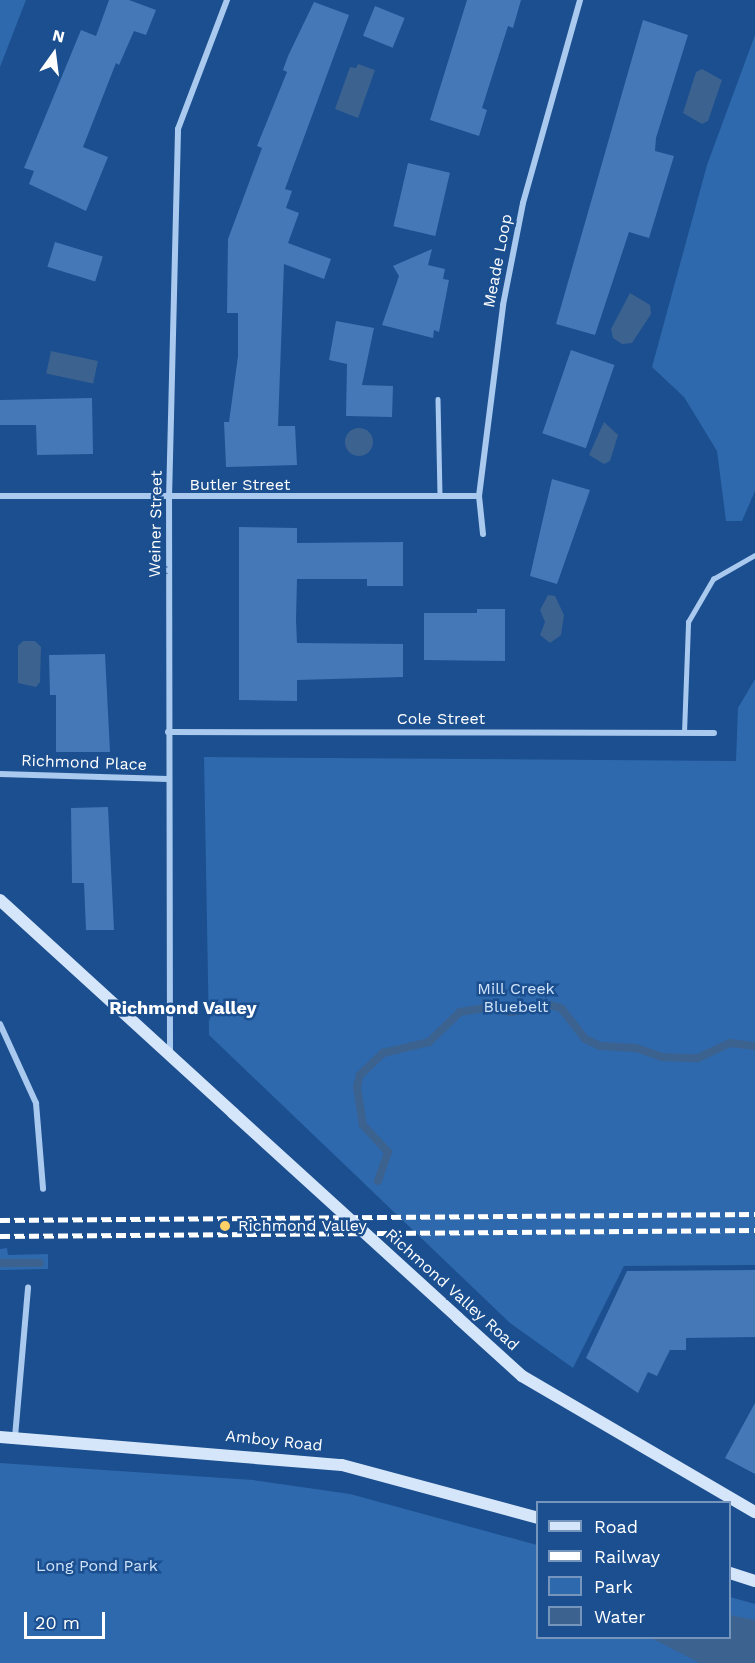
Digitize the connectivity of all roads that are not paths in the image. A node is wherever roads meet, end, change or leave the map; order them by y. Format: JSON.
{"nodes":[{"id":1,"x":227,"y":0,"type":"edge"},
{"id":2,"x":580,"y":0,"type":"edge"},
{"id":3,"x":438,"y":399,"type":"dead end"},
{"id":4,"x":0,"y":496,"type":"edge"},
{"id":5,"x":440,"y":496,"type":"junction"},
{"id":6,"x":479,"y":496,"type":"junction"},
{"id":7,"x":169,"y":499,"type":"junction"},
{"id":8,"x":483,"y":534,"type":"dead end"},
{"id":9,"x":755,"y":555,"type":"edge"},
{"id":10,"x":168,"y":732,"type":"junction"},
{"id":11,"x":684,"y":733,"type":"junction"},
{"id":12,"x":714,"y":733,"type":"dead end"},
{"id":13,"x":0,"y":774,"type":"edge"},
{"id":14,"x":168,"y":779,"type":"junction"},
{"id":15,"x":0,"y":900,"type":"edge"},
{"id":16,"x":0,"y":1024,"type":"edge"},
{"id":17,"x":170,"y":1056,"type":"junction"},
{"id":18,"x":42,"y":1189,"type":"dead end"},
{"id":19,"x":28,"y":1288,"type":"dead end"},
{"id":20,"x":0,"y":1437,"type":"edge"},
{"id":21,"x":15,"y":1437,"type":"junction"},
{"id":22,"x":755,"y":1512,"type":"edge"},
{"id":23,"x":536,"y":1518,"type":"edge"},
{"id":24,"x":731,"y":1574,"type":"edge"},
{"id":25,"x":755,"y":1581,"type":"edge"}],
"edges":[{"from":1,"to":7,"type":"street","name":"Weiner Street"},
{"from":2,"to":6,"type":"street","name":"Meade Loop"},
{"from":3,"to":5,"type":"lane"},
{"from":4,"to":7,"type":"street","name":"Butler Street"},
{"from":5,"to":6,"type":"street","name":"Butler Street"},
{"from":5,"to":7,"type":"street","name":"Butler Street"},
{"from":6,"to":8,"type":"street","name":"Meade Loop"},
{"from":7,"to":10,"type":"street","name":"Weiner Street"},
{"from":9,"to":11,"type":"lane"},
{"from":10,"to":11,"type":"street","name":"Cole Street"},
{"from":10,"to":14,"type":"street","name":"Weiner Street"},
{"from":11,"to":12,"type":"street","name":"Cole Street"},
{"from":13,"to":14,"type":"street","name":"Richmond Place"},
{"from":14,"to":17,"type":"street","name":"Weiner Street"},
{"from":15,"to":17,"type":"street","name":"Richmond Valley Road"},
{"from":16,"to":18,"type":"street"},
{"from":17,"to":22,"type":"street","name":"Richmond Valley Road","bridge":true},
{"from":19,"to":21,"type":"street"},
{"from":20,"to":21,"type":"street","name":"Amboy Road"},
{"from":21,"to":23,"type":"street","name":"Amboy Road"},
{"from":24,"to":25,"type":"street"}]}
